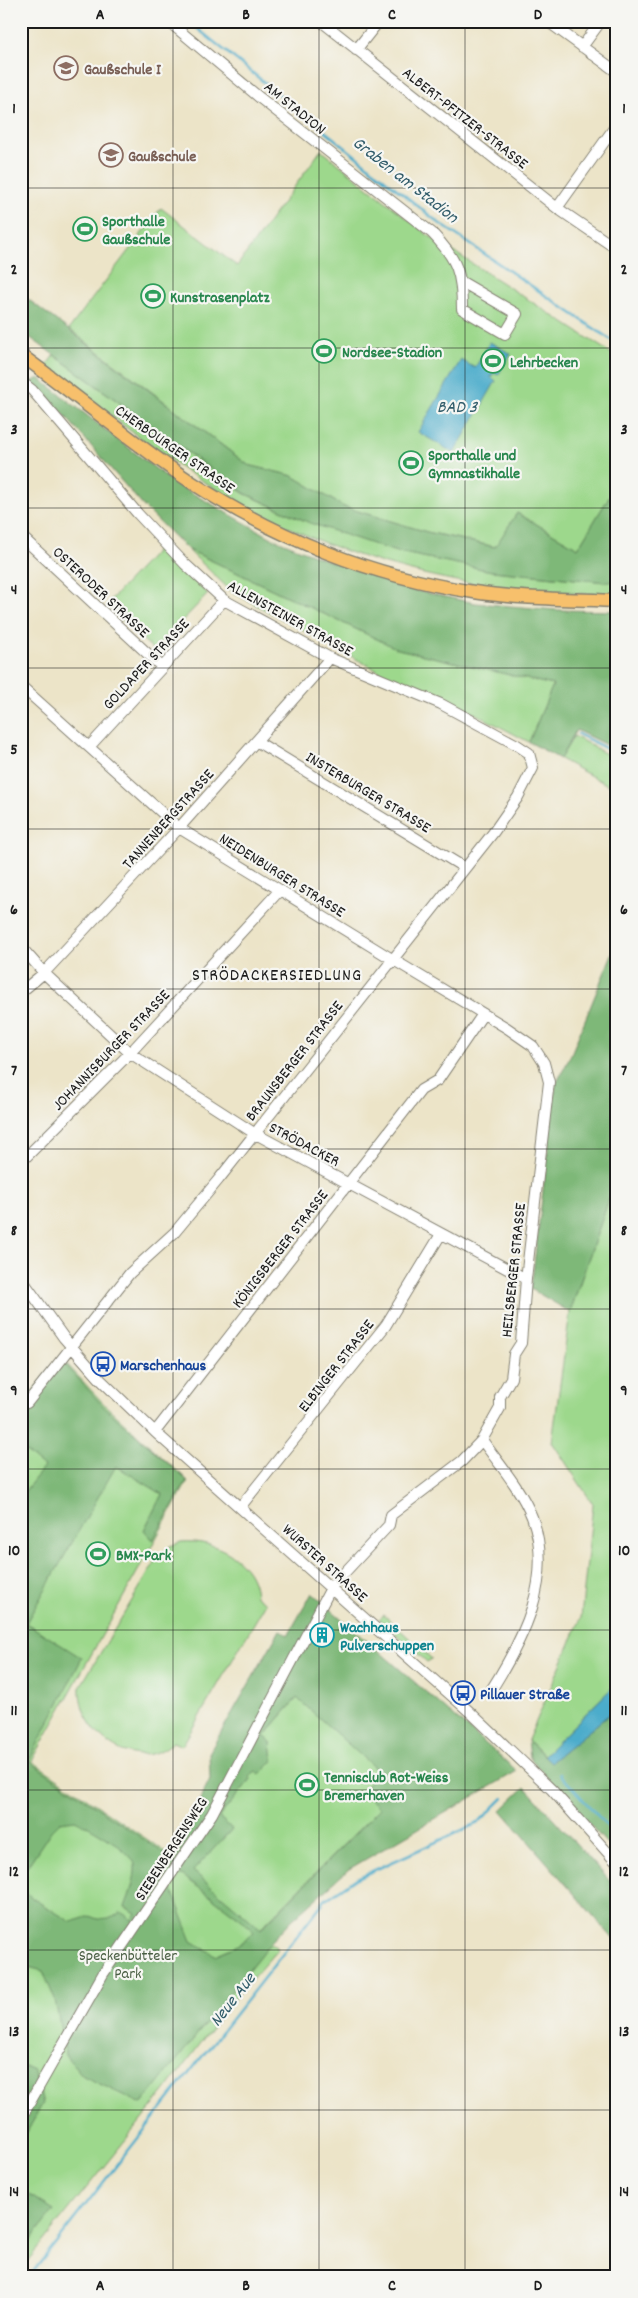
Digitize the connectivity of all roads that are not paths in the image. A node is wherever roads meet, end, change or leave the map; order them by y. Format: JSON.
{"nodes":[{"id":1,"x":168,"y":21,"type":"edge"},
{"id":2,"x":321,"y":21,"type":"edge"},
{"id":3,"x":379,"y":21,"type":"edge"},
{"id":4,"x":547,"y":21,"type":"edge"},
{"id":5,"x":601,"y":21,"type":"edge"},
{"id":6,"x":582,"y":47,"type":"junction"},
{"id":7,"x":356,"y":50,"type":"junction"},
{"id":8,"x":617,"y":72,"type":"edge"},
{"id":9,"x":617,"y":124,"type":"edge"},
{"id":10,"x":557,"y":208,"type":"junction"},
{"id":11,"x":617,"y":249,"type":"edge"},
{"id":12,"x":462,"y":282,"type":"junction"},
{"id":13,"x":21,"y":355,"type":"edge"},
{"id":14,"x":22,"y":383,"type":"edge"},
{"id":15,"x":21,"y":536,"type":"edge"},
{"id":16,"x":224,"y":600,"type":"junction"},
{"id":17,"x":617,"y":601,"type":"edge"},
{"id":18,"x":330,"y":658,"type":"junction"},
{"id":19,"x":162,"y":667,"type":"junction"},
{"id":20,"x":23,"y":692,"type":"edge"},
{"id":21,"x":256,"y":741,"type":"junction"},
{"id":22,"x":88,"y":747,"type":"junction"},
{"id":23,"x":529,"y":753,"type":"joint"},
{"id":24,"x":179,"y":828,"type":"junction"},
{"id":25,"x":465,"y":868,"type":"junction"},
{"id":26,"x":280,"y":890,"type":"junction"},
{"id":27,"x":21,"y":947,"type":"edge"},
{"id":28,"x":392,"y":960,"type":"junction"},
{"id":29,"x":44,"y":973,"type":"junction"},
{"id":30,"x":21,"y":992,"type":"edge"},
{"id":31,"x":483,"y":1014,"type":"junction"},
{"id":32,"x":130,"y":1053,"type":"junction"},
{"id":33,"x":544,"y":1063,"type":"joint"},
{"id":34,"x":254,"y":1133,"type":"junction"},
{"id":35,"x":21,"y":1162,"type":"edge"},
{"id":36,"x":347,"y":1184,"type":"junction"},
{"id":37,"x":441,"y":1234,"type":"junction"},
{"id":38,"x":21,"y":1278,"type":"edge"},
{"id":39,"x":526,"y":1280,"type":"junction"},
{"id":40,"x":72,"y":1348,"type":"junction"},
{"id":41,"x":27,"y":1403,"type":"dead end"},
{"id":42,"x":155,"y":1432,"type":"junction"},
{"id":43,"x":482,"y":1440,"type":"junction"},
{"id":44,"x":241,"y":1506,"type":"junction"},
{"id":45,"x":332,"y":1586,"type":"junction"},
{"id":46,"x":490,"y":1692,"type":"dead end"},
{"id":47,"x":617,"y":1863,"type":"edge"},
{"id":48,"x":21,"y":2118,"type":"edge"}],
"edges":[{"from":1,"to":12,"type":"street","name":"AM STADION"},
{"from":2,"to":7,"type":"street","name":"ALBERT-PFITZER-STRASSE"},
{"from":3,"to":7,"type":"street"},
{"from":4,"to":6,"type":"street"},
{"from":5,"to":6,"type":"street"},
{"from":6,"to":8,"type":"street"},
{"from":7,"to":10,"type":"street","name":"ALBERT-PFITZER-STRASSE"},
{"from":9,"to":10,"type":"street"},
{"from":10,"to":11,"type":"street","name":"ALBERT-PFITZER-STRASSE"},
{"from":12,"to":12,"type":"street","name":"AM STADION"},
{"from":13,"to":17,"type":"main road","name":"CHERBOURGER STRASSE"},
{"from":14,"to":16,"type":"street","name":"ALLENSTEINER STRASSE"},
{"from":15,"to":19,"type":"street","name":"OSTERODER STRASSE"},
{"from":16,"to":18,"type":"street","name":"ALLENSTEINER STRASSE"},
{"from":16,"to":19,"type":"street","name":"GOLDAPER STRASSE"},
{"from":18,"to":21,"type":"street","name":"TANNENBERGSTRASSE"},
{"from":18,"to":23,"type":"street","name":"ALLENSTEINER STRASSE"},
{"from":19,"to":22,"type":"street","name":"GOLDAPER STRASSE"},
{"from":20,"to":22,"type":"street","name":"NEIDENBURGER STRASSE"},
{"from":21,"to":24,"type":"street","name":"TANNENBERGSTRASSE"},
{"from":21,"to":25,"type":"street","name":"INSTERBURGER STRASSE"},
{"from":22,"to":24,"type":"street","name":"NEIDENBURGER STRASSE"},
{"from":23,"to":25,"type":"street","name":"BRAUNSBERGER STRASSE"},
{"from":24,"to":26,"type":"street","name":"NEIDENBURGER STRASSE"},
{"from":24,"to":29,"type":"street","name":"TANNENBERGSTRASSE"},
{"from":25,"to":28,"type":"street","name":"BRAUNSBERGER STRASSE"},
{"from":26,"to":28,"type":"street","name":"NEIDENBURGER STRASSE"},
{"from":26,"to":32,"type":"street","name":"JOHANNISBURGER STRASSE"},
{"from":27,"to":29,"type":"street","name":"STRÖDACKER"},
{"from":28,"to":31,"type":"street","name":"NEIDENBURGER STRASSE"},
{"from":28,"to":34,"type":"street","name":"BRAUNSBERGER STRASSE"},
{"from":29,"to":30,"type":"street","name":"TANNENBERGSTRASSE"},
{"from":29,"to":32,"type":"street","name":"STRÖDACKER"},
{"from":31,"to":33,"type":"street","name":"NEIDENBURGER STRASSE"},
{"from":31,"to":36,"type":"street","name":"KÖNIGSBERGER STRASSE"},
{"from":32,"to":34,"type":"street","name":"STRÖDACKER"},
{"from":32,"to":35,"type":"street","name":"JOHANNISBURGER STRASSE"},
{"from":33,"to":39,"type":"street","name":"HEILSBERGER STRASSE"},
{"from":34,"to":36,"type":"street","name":"STRÖDACKER"},
{"from":34,"to":40,"type":"street","name":"BRAUNSBERGER STRASSE"},
{"from":36,"to":37,"type":"street","name":"STRÖDACKER"},
{"from":36,"to":42,"type":"street","name":"KÖNIGSBERGER STRASSE"},
{"from":37,"to":39,"type":"street","name":"STRÖDACKER"},
{"from":37,"to":44,"type":"street","name":"ELBINGER STRASSE"},
{"from":38,"to":40,"type":"street","name":"WURSTER STRASSE"},
{"from":39,"to":43,"type":"street","name":"HEILSBERGER STRASSE"},
{"from":40,"to":41,"type":"street","name":"BRAUNSBERGER STRASSE"},
{"from":40,"to":42,"type":"street","name":"WURSTER STRASSE"},
{"from":42,"to":44,"type":"street","name":"WURSTER STRASSE"},
{"from":43,"to":45,"type":"street","name":"HEILSBERGER STRASSE"},
{"from":43,"to":46,"type":"street"},
{"from":44,"to":45,"type":"street","name":"WURSTER STRASSE"},
{"from":45,"to":47,"type":"street","name":"WURSTER STRASSE"},
{"from":45,"to":48,"type":"street","name":"SIEBENBERGENSWEG"}]}
